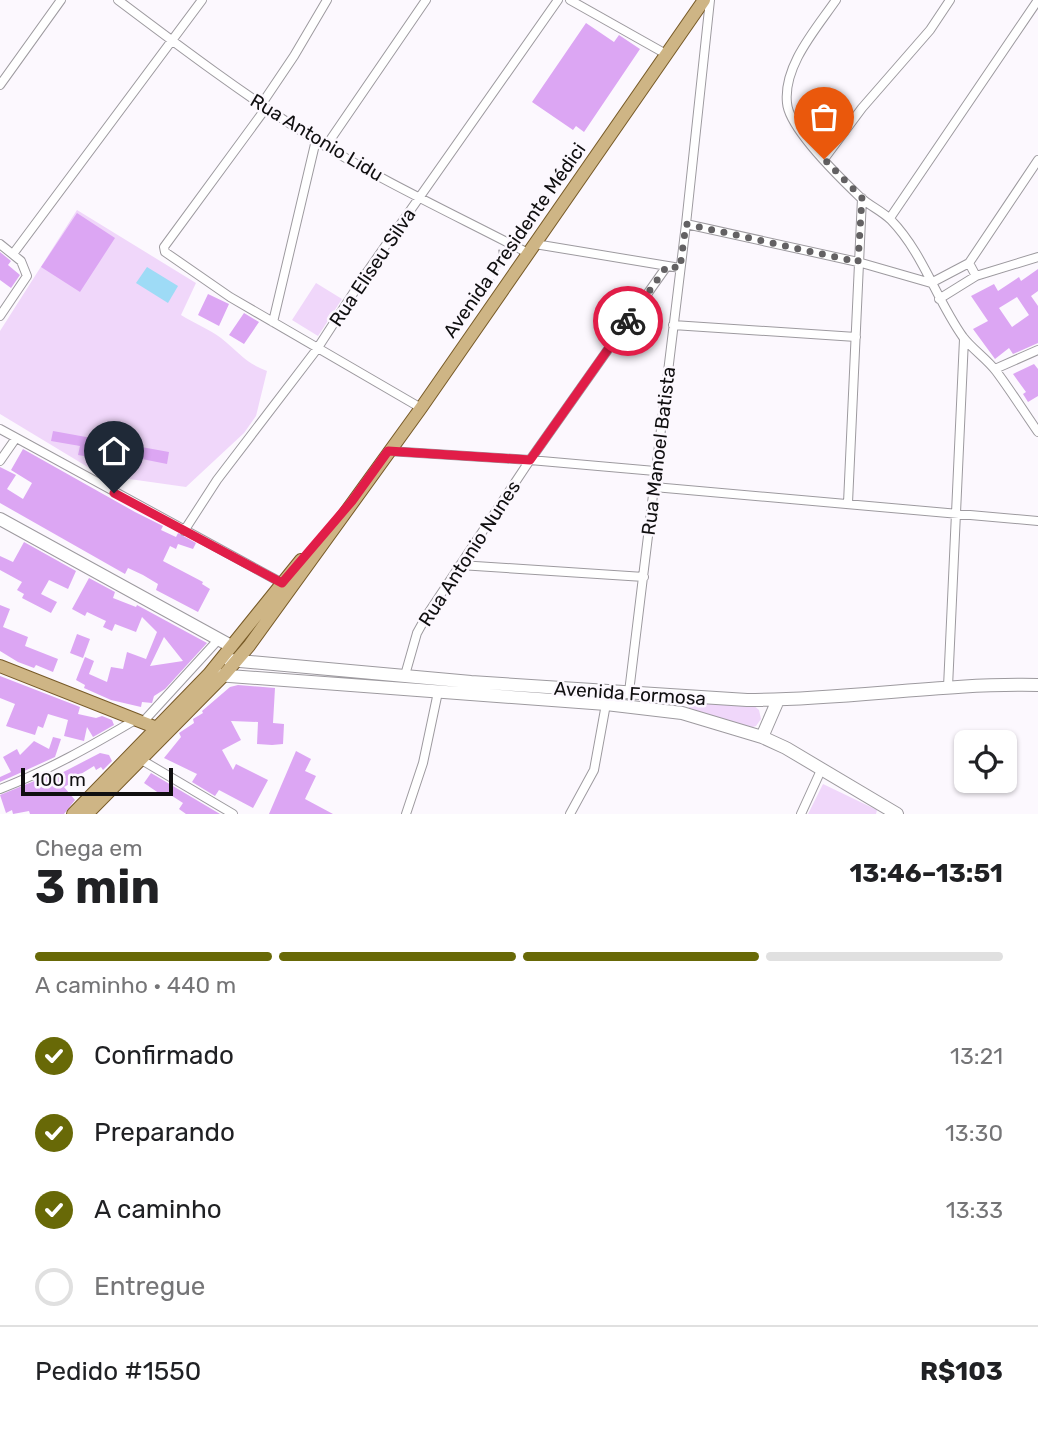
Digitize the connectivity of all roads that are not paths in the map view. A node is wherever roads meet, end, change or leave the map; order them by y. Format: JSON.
{"nodes":[{"id":1,"x":61,"y":0,"type":"edge"},
{"id":2,"x":118,"y":0,"type":"edge"},
{"id":3,"x":202,"y":0,"type":"edge"},
{"id":4,"x":327,"y":0,"type":"edge"},
{"id":5,"x":426,"y":0,"type":"edge"},
{"id":6,"x":558,"y":0,"type":"edge"},
{"id":7,"x":570,"y":0,"type":"edge"},
{"id":8,"x":704,"y":0,"type":"edge"},
{"id":9,"x":710,"y":0,"type":"edge"},
{"id":10,"x":836,"y":0,"type":"edge"},
{"id":11,"x":950,"y":0,"type":"edge"},
{"id":12,"x":1038,"y":0,"type":"edge"},
{"id":13,"x":172,"y":41,"type":"junction"},
{"id":14,"x":666,"y":54,"type":"junction"},
{"id":15,"x":0,"y":85,"type":"edge"},
{"id":16,"x":263,"y":107,"type":"junction"},
{"id":17,"x":316,"y":141,"type":"junction"},
{"id":18,"x":326,"y":146,"type":"junction"},
{"id":19,"x":824,"y":159,"type":"junction"},
{"id":20,"x":1038,"y":160,"type":"edge"},
{"id":21,"x":419,"y":198,"type":"junction"},
{"id":22,"x":862,"y":198,"type":"junction"},
{"id":23,"x":890,"y":218,"type":"junction"},
{"id":24,"x":686,"y":224,"type":"junction"},
{"id":25,"x":0,"y":244,"type":"edge"},
{"id":26,"x":531,"y":248,"type":"junction"},
{"id":27,"x":13,"y":254,"type":"junction"},
{"id":28,"x":1038,"y":257,"type":"edge"},
{"id":29,"x":858,"y":262,"type":"junction"},
{"id":30,"x":969,"y":263,"type":"junction"},
{"id":31,"x":667,"y":266,"type":"junction"},
{"id":32,"x":680,"y":268,"type":"junction"},
{"id":33,"x":976,"y":276,"type":"junction"},
{"id":34,"x":931,"y":283,"type":"junction"},
{"id":35,"x":939,"y":299,"type":"junction"},
{"id":36,"x":0,"y":316,"type":"edge"},
{"id":37,"x":273,"y":322,"type":"junction"},
{"id":38,"x":673,"y":325,"type":"junction"},
{"id":39,"x":856,"y":337,"type":"junction"},
{"id":40,"x":964,"y":339,"type":"junction"},
{"id":41,"x":317,"y":349,"type":"junction"},
{"id":42,"x":1038,"y":350,"type":"edge"},
{"id":43,"x":995,"y":369,"type":"junction"},
{"id":44,"x":421,"y":408,"type":"junction"},
{"id":45,"x":0,"y":429,"type":"edge"},
{"id":46,"x":1038,"y":432,"type":"edge"},
{"id":47,"x":16,"y":438,"type":"junction"},
{"id":48,"x":388,"y":451,"type":"junction"},
{"id":49,"x":530,"y":460,"type":"junction"},
{"id":50,"x":0,"y":461,"type":"edge"},
{"id":51,"x":655,"y":471,"type":"junction"},
{"id":52,"x":654,"y":487,"type":"junction"},
{"id":53,"x":352,"y":501,"type":"junction"},
{"id":54,"x":848,"y":503,"type":"junction"},
{"id":55,"x":957,"y":513,"type":"junction"},
{"id":56,"x":0,"y":519,"type":"edge"},
{"id":57,"x":1038,"y":521,"type":"edge"},
{"id":58,"x":184,"y":531,"type":"junction"},
{"id":59,"x":460,"y":565,"type":"junction"},
{"id":60,"x":643,"y":577,"type":"junction"},
{"id":61,"x":282,"y":583,"type":"junction"},
{"id":62,"x":219,"y":640,"type":"junction"},
{"id":63,"x":231,"y":646,"type":"junction"},
{"id":64,"x":222,"y":659,"type":"junction"},
{"id":65,"x":237,"y":661,"type":"junction"},
{"id":66,"x":0,"y":666,"type":"edge"},
{"id":67,"x":209,"y":674,"type":"junction"},
{"id":68,"x":224,"y":675,"type":"junction"},
{"id":69,"x":405,"y":675,"type":"junction"},
{"id":70,"x":1038,"y":685,"type":"edge"},
{"id":71,"x":947,"y":687,"type":"junction"},
{"id":72,"x":439,"y":692,"type":"junction"},
{"id":73,"x":629,"y":692,"type":"junction"},
{"id":74,"x":682,"y":697,"type":"junction"},
{"id":75,"x":778,"y":700,"type":"junction"},
{"id":76,"x":606,"y":704,"type":"junction"},
{"id":77,"x":682,"y":713,"type":"junction"},
{"id":78,"x":139,"y":722,"type":"junction"},
{"id":79,"x":158,"y":729,"type":"junction"},
{"id":80,"x":762,"y":737,"type":"junction"},
{"id":81,"x":140,"y":759,"type":"junction"},
{"id":82,"x":822,"y":768,"type":"junction"},
{"id":83,"x":0,"y":789,"type":"edge"},
{"id":84,"x":890,"y":812,"type":"edge"},
{"id":85,"x":72,"y":814,"type":"edge"},
{"id":86,"x":88,"y":814,"type":"edge"},
{"id":87,"x":233,"y":814,"type":"edge"},
{"id":88,"x":406,"y":814,"type":"edge"},
{"id":89,"x":570,"y":814,"type":"edge"},
{"id":90,"x":801,"y":814,"type":"edge"}],
"edges":[{"from":1,"to":15,"type":"street"},
{"from":2,"to":13,"type":"street","name":"Rua Antonio Lidu"},
{"from":3,"to":13,"type":"street"},
{"from":4,"to":16,"type":"street"},
{"from":5,"to":18,"type":"street"},
{"from":6,"to":21,"type":"street","name":"Rua Eliseu Silva"},
{"from":7,"to":14,"type":"street"},
{"from":8,"to":14,"type":"main road","name":"Avenida Presidente Médici"},
{"from":9,"to":24,"type":"street","name":"Rua Manoel Batista"},
{"from":10,"to":19,"type":"street"},
{"from":11,"to":19,"type":"street"},
{"from":12,"to":23,"type":"street"},
{"from":13,"to":16,"type":"street","name":"Rua Antonio Lidu"},
{"from":13,"to":27,"type":"street"},
{"from":14,"to":26,"type":"main road","name":"Avenida Presidente Médici"},
{"from":16,"to":17,"type":"street","name":"Rua Antonio Lidu"},
{"from":16,"to":37,"type":"street"},
{"from":17,"to":18,"type":"street","name":"Rua Antonio Lidu"},
{"from":17,"to":37,"type":"street"},
{"from":18,"to":21,"type":"street","name":"Rua Antonio Lidu"},
{"from":19,"to":22,"type":"street"},
{"from":20,"to":30,"type":"street"},
{"from":21,"to":26,"type":"street","name":"Rua Antonio Lidu"},
{"from":21,"to":41,"type":"street","name":"Rua Eliseu Silva"},
{"from":22,"to":23,"type":"street"},
{"from":22,"to":29,"type":"street"},
{"from":23,"to":34,"type":"street"},
{"from":24,"to":29,"type":"street"},
{"from":24,"to":32,"type":"street","name":"Rua Manoel Batista"},
{"from":25,"to":27,"type":"street"},
{"from":26,"to":31,"type":"street","name":"Rua Antonio Lidu"},
{"from":26,"to":44,"type":"main road","name":"Avenida Presidente Médici"},
{"from":27,"to":36,"type":"street"},
{"from":28,"to":33,"type":"street"},
{"from":29,"to":34,"type":"street"},
{"from":29,"to":39,"type":"street"},
{"from":30,"to":33,"type":"street"},
{"from":30,"to":34,"type":"street"},
{"from":31,"to":32,"type":"street","name":"Rua Antonio Lidu"},
{"from":31,"to":49,"type":"street","name":"Rua Antonio Nunes"},
{"from":32,"to":38,"type":"street","name":"Rua Manoel Batista"},
{"from":33,"to":35,"type":"street"},
{"from":34,"to":35,"type":"street"},
{"from":35,"to":40,"type":"street"},
{"from":37,"to":41,"type":"street"},
{"from":38,"to":39,"type":"street"},
{"from":38,"to":51,"type":"street","name":"Rua Manoel Batista"},
{"from":39,"to":54,"type":"street"},
{"from":40,"to":43,"type":"street"},
{"from":40,"to":55,"type":"street"},
{"from":41,"to":44,"type":"street"},
{"from":41,"to":58,"type":"street","name":"Rua Eliseu Silva"},
{"from":42,"to":43,"type":"street"},
{"from":43,"to":46,"type":"street"},
{"from":44,"to":48,"type":"main road","name":"Avenida Presidente Médici"},
{"from":45,"to":47,"type":"street"},
{"from":47,"to":50,"type":"street"},
{"from":47,"to":58,"type":"street"},
{"from":48,"to":49,"type":"street"},
{"from":48,"to":53,"type":"main road","name":"Avenida Presidente Médici"},
{"from":49,"to":51,"type":"street"},
{"from":49,"to":59,"type":"street","name":"Rua Antonio Nunes"},
{"from":51,"to":52,"type":"street","name":"Rua Manoel Batista"},
{"from":52,"to":54,"type":"street"},
{"from":52,"to":60,"type":"street","name":"Rua Manoel Batista"},
{"from":53,"to":61,"type":"main road","name":"Avenida Presidente Médici"},
{"from":53,"to":65,"type":"main road","name":"Avenida Presidente Médici"},
{"from":54,"to":55,"type":"street"},
{"from":55,"to":57,"type":"street"},
{"from":55,"to":71,"type":"street"},
{"from":56,"to":62,"type":"main road"},
{"from":58,"to":61,"type":"street"},
{"from":59,"to":60,"type":"street"},
{"from":59,"to":69,"type":"street","name":"Rua Antonio Nunes"},
{"from":60,"to":73,"type":"street","name":"Rua Manoel Batista"},
{"from":61,"to":63,"type":"main road","name":"Avenida Presidente Médici"},
{"from":62,"to":63,"type":"main road"},
{"from":62,"to":78,"type":"street"},
{"from":63,"to":64,"type":"main road","name":"Avenida Presidente Médici"},
{"from":64,"to":65,"type":"main road","name":"Avenida Formosa"},
{"from":64,"to":67,"type":"main road","name":"Avenida Presidente Médici"},
{"from":65,"to":68,"type":"main road","name":"Avenida Presidente Médici"},
{"from":65,"to":69,"type":"main road","name":"Avenida Formosa"},
{"from":66,"to":78,"type":"main road"},
{"from":67,"to":68,"type":"main road","name":"Avenida Formosa"},
{"from":67,"to":79,"type":"main road","name":"Avenida Presidente Médici"},
{"from":68,"to":72,"type":"main road","name":"Avenida Formosa"},
{"from":68,"to":81,"type":"main road","name":"Avenida Presidente Médici"},
{"from":69,"to":73,"type":"main road","name":"Avenida Formosa"},
{"from":70,"to":71,"type":"main road","name":"Avenida Formosa"},
{"from":71,"to":75,"type":"main road","name":"Avenida Formosa"},
{"from":72,"to":76,"type":"main road","name":"Avenida Formosa"},
{"from":72,"to":88,"type":"street"},
{"from":73,"to":74,"type":"main road","name":"Avenida Formosa"},
{"from":74,"to":75,"type":"main road","name":"Avenida Formosa"},
{"from":74,"to":77,"type":"main road"},
{"from":75,"to":80,"type":"main road"},
{"from":76,"to":77,"type":"main road","name":"Avenida Formosa"},
{"from":76,"to":89,"type":"street"},
{"from":77,"to":80,"type":"main road","name":"Avenida Formosa"},
{"from":78,"to":79,"type":"main road"},
{"from":78,"to":83,"type":"street"},
{"from":79,"to":85,"type":"main road","name":"Avenida Presidente Médici"},
{"from":80,"to":82,"type":"main road","name":"Avenida Formosa"},
{"from":81,"to":86,"type":"main road","name":"Avenida Presidente Médici"},
{"from":81,"to":87,"type":"street"},
{"from":82,"to":84,"type":"main road","name":"Avenida Formosa"},
{"from":82,"to":90,"type":"street"}]}
